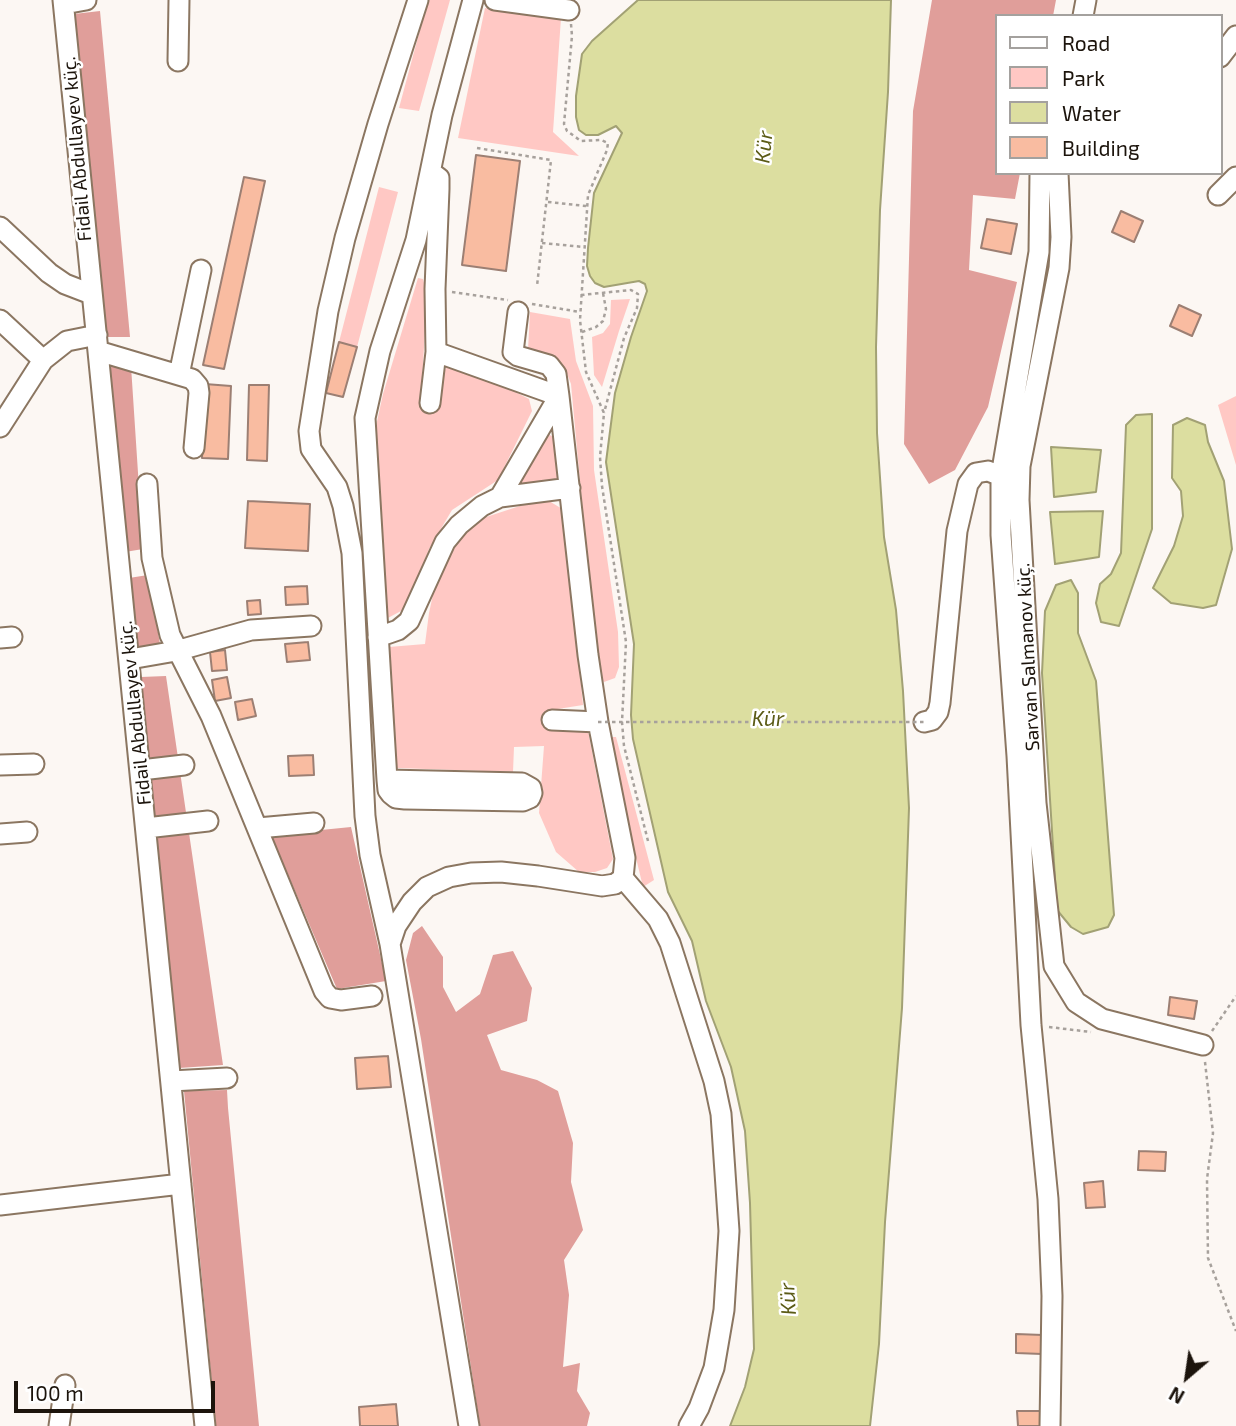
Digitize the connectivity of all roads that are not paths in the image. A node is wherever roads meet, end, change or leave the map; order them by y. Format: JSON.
{"nodes":[{"id":1,"x":86,"y":0,"type":"edge"},
{"id":2,"x":179,"y":0,"type":"edge"},
{"id":3,"x":418,"y":0,"type":"edge"},
{"id":4,"x":473,"y":0,"type":"edge"},
{"id":5,"x":495,"y":0,"type":"edge"},
{"id":6,"x":64,"y":2,"type":"edge"},
{"id":7,"x":569,"y":10,"type":"road end"},
{"id":8,"x":1236,"y":36,"type":"edge"},
{"id":9,"x":1222,"y":54,"type":"edge"},
{"id":10,"x":178,"y":61,"type":"dead end"},
{"id":11,"x":430,"y":172,"type":"junction"},
{"id":12,"x":1040,"y":175,"type":"edge"},
{"id":13,"x":1058,"y":175,"type":"edge"},
{"id":14,"x":1236,"y":177,"type":"edge"},
{"id":15,"x":1218,"y":195,"type":"dead end"},
{"id":16,"x":0,"y":228,"type":"edge"},
{"id":17,"x":201,"y":270,"type":"dead end"},
{"id":18,"x":91,"y":294,"type":"junction"},
{"id":19,"x":518,"y":312,"type":"dead end"},
{"id":20,"x":0,"y":320,"type":"edge"},
{"id":21,"x":97,"y":343,"type":"junction"},
{"id":22,"x":436,"y":352,"type":"junction"},
{"id":23,"x":43,"y":360,"type":"junction"},
{"id":24,"x":180,"y":375,"type":"junction"},
{"id":25,"x":559,"y":396,"type":"junction"},
{"id":26,"x":430,"y":403,"type":"dead end"},
{"id":27,"x":2,"y":421,"type":"edge"},
{"id":28,"x":194,"y":447,"type":"dead end"},
{"id":29,"x":1001,"y":476,"type":"junction"},
{"id":30,"x":147,"y":484,"type":"dead end"},
{"id":31,"x":570,"y":488,"type":"junction"},
{"id":32,"x":500,"y":497,"type":"junction"},
{"id":33,"x":152,"y":558,"type":"junction"},
{"id":34,"x":120,"y":565,"type":"junction"},
{"id":35,"x":311,"y":626,"type":"dead end"},
{"id":36,"x":378,"y":637,"type":"junction"},
{"id":37,"x":176,"y":651,"type":"junction"},
{"id":38,"x":130,"y":659,"type":"junction"},
{"id":39,"x":552,"y":720,"type":"dead end"},
{"id":40,"x":598,"y":722,"type":"junction"},
{"id":41,"x":924,"y":722,"type":"road end"},
{"id":42,"x":34,"y":764,"type":"dead end"},
{"id":43,"x":0,"y":765,"type":"edge"},
{"id":44,"x":184,"y":765,"type":"dead end"},
{"id":45,"x":141,"y":770,"type":"junction"},
{"id":46,"x":387,"y":780,"type":"junction"},
{"id":47,"x":208,"y":821,"type":"dead end"},
{"id":48,"x":314,"y":823,"type":"dead end"},
{"id":49,"x":146,"y":828,"type":"junction"},
{"id":50,"x":258,"y":828,"type":"junction"},
{"id":51,"x":27,"y":832,"type":"dead end"},
{"id":52,"x":0,"y":834,"type":"edge"},
{"id":53,"x":623,"y":878,"type":"junction"},
{"id":54,"x":390,"y":944,"type":"junction"},
{"id":55,"x":372,"y":996,"type":"dead end"},
{"id":56,"x":1203,"y":1045,"type":"road end"},
{"id":57,"x":227,"y":1078,"type":"dead end"},
{"id":58,"x":171,"y":1081,"type":"junction"},
{"id":59,"x":181,"y":1184,"type":"junction"},
{"id":60,"x":0,"y":1205,"type":"edge"},
{"id":61,"x":65,"y":1385,"type":"dead end"},
{"id":62,"x":58,"y":1426,"type":"edge"},
{"id":63,"x":205,"y":1426,"type":"edge"},
{"id":64,"x":469,"y":1426,"type":"edge"},
{"id":65,"x":689,"y":1426,"type":"edge"},
{"id":66,"x":1050,"y":1426,"type":"edge"}],
"edges":[{"from":1,"to":6,"type":"street"},
{"from":2,"to":10,"type":"street"},
{"from":3,"to":54,"type":"street"},
{"from":4,"to":11,"type":"street"},
{"from":5,"to":7,"type":"street"},
{"from":6,"to":18,"type":"street","name":"Fidail Abdullayev küç."},
{"from":8,"to":9,"type":"street"},
{"from":11,"to":22,"type":"street"},
{"from":11,"to":36,"type":"street"},
{"from":12,"to":29,"type":"street"},
{"from":13,"to":56,"type":"street","name":"Sarvan Salmanov küç."},
{"from":14,"to":15,"type":"street"},
{"from":16,"to":18,"type":"street"},
{"from":17,"to":24,"type":"street"},
{"from":18,"to":21,"type":"street","name":"Fidail Abdullayev küç."},
{"from":19,"to":25,"type":"street"},
{"from":20,"to":23,"type":"street"},
{"from":21,"to":23,"type":"street"},
{"from":21,"to":24,"type":"street"},
{"from":21,"to":34,"type":"street","name":"Fidail Abdullayev küç."},
{"from":22,"to":25,"type":"street"},
{"from":22,"to":26,"type":"street"},
{"from":23,"to":27,"type":"street"},
{"from":24,"to":28,"type":"street"},
{"from":25,"to":31,"type":"street"},
{"from":25,"to":32,"type":"street"},
{"from":29,"to":41,"type":"street"},
{"from":29,"to":66,"type":"street"},
{"from":30,"to":33,"type":"street"},
{"from":31,"to":32,"type":"street"},
{"from":31,"to":40,"type":"street"},
{"from":32,"to":36,"type":"street"},
{"from":33,"to":34,"type":"street"},
{"from":33,"to":37,"type":"street"},
{"from":34,"to":38,"type":"street","name":"Fidail Abdullayev küç."},
{"from":35,"to":37,"type":"street"},
{"from":36,"to":46,"type":"street"},
{"from":37,"to":38,"type":"street"},
{"from":37,"to":50,"type":"street"},
{"from":38,"to":45,"type":"street","name":"Fidail Abdullayev küç."},
{"from":39,"to":40,"type":"street"},
{"from":40,"to":53,"type":"street"},
{"from":42,"to":43,"type":"street"},
{"from":44,"to":45,"type":"street"},
{"from":45,"to":49,"type":"street","name":"Fidail Abdullayev küç."},
{"from":46,"to":46,"type":"street"},
{"from":47,"to":49,"type":"street"},
{"from":48,"to":50,"type":"street"},
{"from":49,"to":58,"type":"street","name":"Fidail Abdullayev küç."},
{"from":50,"to":55,"type":"street"},
{"from":51,"to":52,"type":"street"},
{"from":53,"to":54,"type":"street"},
{"from":53,"to":65,"type":"street"},
{"from":54,"to":64,"type":"street"},
{"from":57,"to":58,"type":"street"},
{"from":58,"to":59,"type":"street","name":"Fidail Abdullayev küç."},
{"from":59,"to":60,"type":"street"},
{"from":59,"to":63,"type":"street","name":"Fidail Abdullayev küç."},
{"from":61,"to":62,"type":"street"}]}
